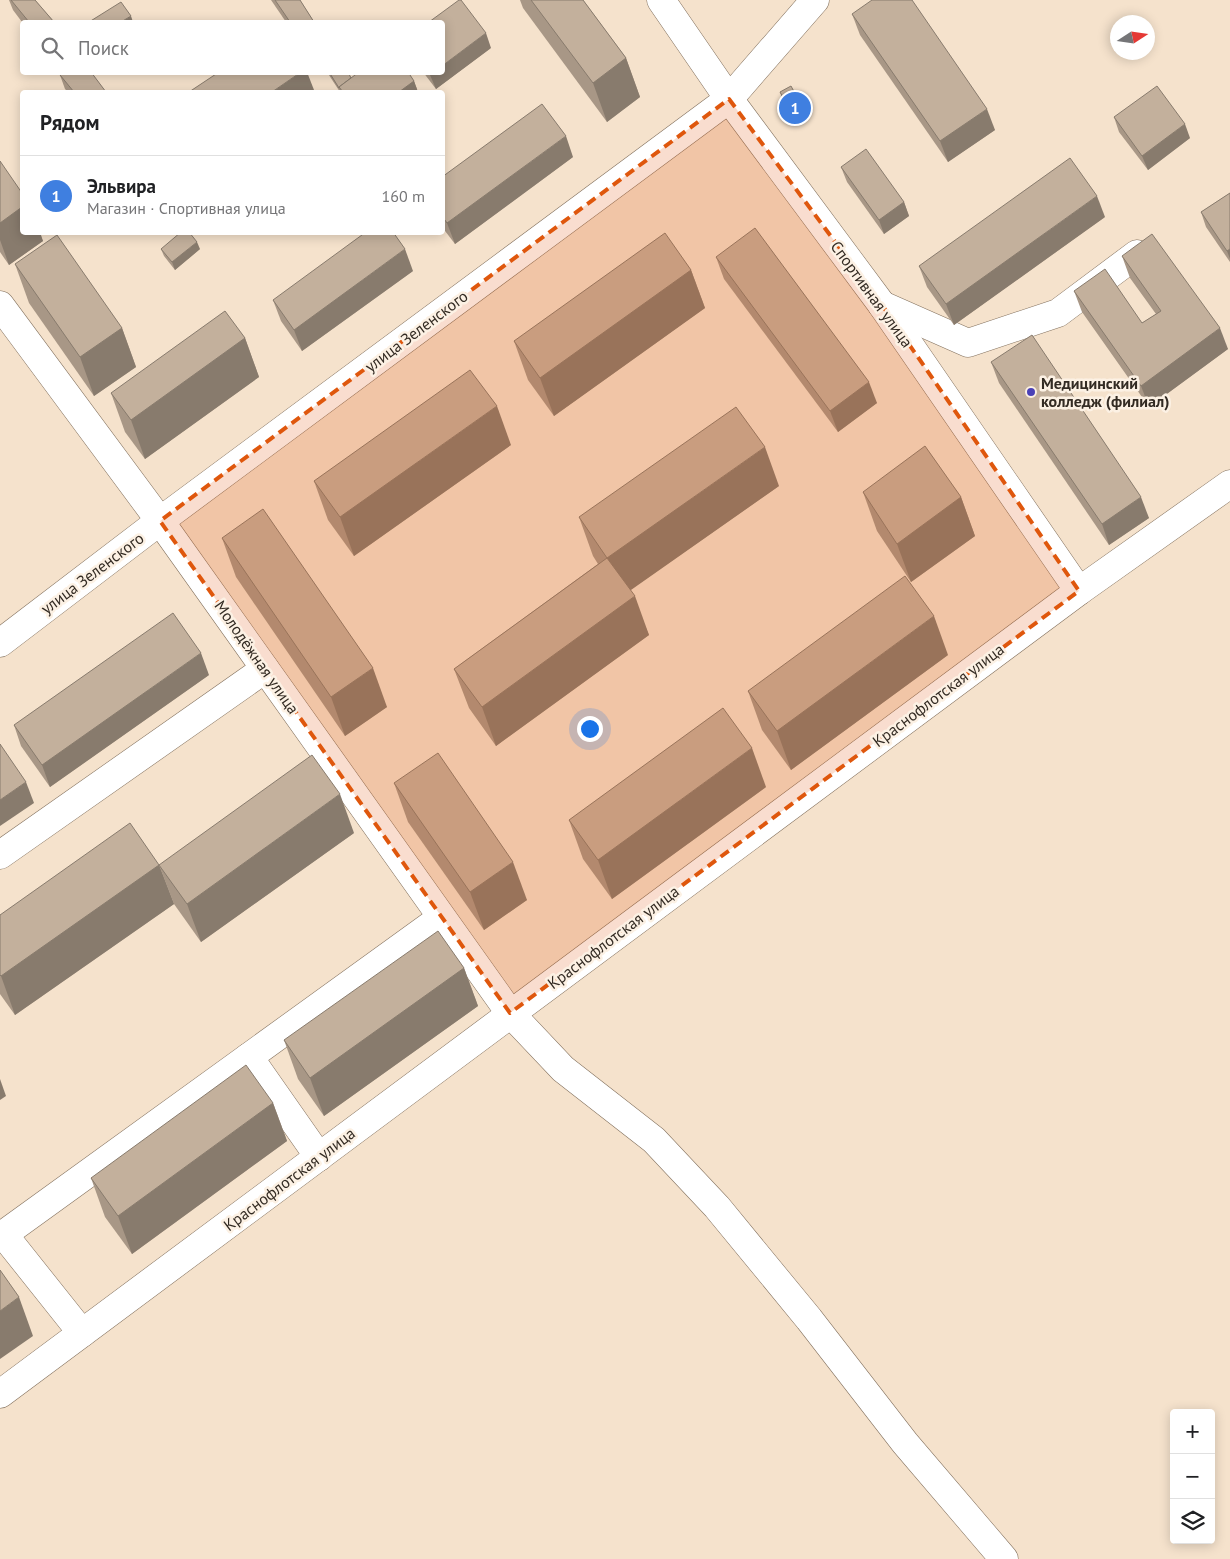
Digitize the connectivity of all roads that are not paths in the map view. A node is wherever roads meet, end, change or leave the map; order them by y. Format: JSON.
{"nodes":[{"id":1,"x":661,"y":0,"type":"edge"},
{"id":2,"x":815,"y":0,"type":"edge"},
{"id":3,"x":730,"y":98,"type":"junction"},
{"id":4,"x":1137,"y":254,"type":"edge"},
{"id":5,"x":0,"y":305,"type":"edge"},
{"id":6,"x":882,"y":305,"type":"junction"},
{"id":7,"x":1230,"y":484,"type":"edge"},
{"id":8,"x":160,"y":521,"type":"junction"},
{"id":9,"x":1079,"y":591,"type":"junction"},
{"id":10,"x":0,"y":643,"type":"edge"},
{"id":11,"x":265,"y":668,"type":"junction"},
{"id":12,"x":0,"y":854,"type":"edge"},
{"id":13,"x":441,"y":918,"type":"junction"},
{"id":14,"x":510,"y":1014,"type":"junction"},
{"id":15,"x":249,"y":1057,"type":"junction"},
{"id":16,"x":318,"y":1157,"type":"junction"},
{"id":17,"x":2,"y":1236,"type":"edge"},
{"id":18,"x":82,"y":1333,"type":"junction"},
{"id":19,"x":0,"y":1394,"type":"edge"},
{"id":20,"x":1004,"y":1559,"type":"edge"}],
"edges":[{"from":1,"to":3,"type":"street","name":"Спортивная улица"},
{"from":2,"to":3,"type":"street","name":"улица Зеленского"},
{"from":3,"to":6,"type":"street","name":"Спортивная улица"},
{"from":3,"to":8,"type":"street","name":"улица Зеленского"},
{"from":4,"to":6,"type":"street"},
{"from":5,"to":8,"type":"street","name":"Молодёжная улица"},
{"from":6,"to":9,"type":"street","name":"Спортивная улица"},
{"from":7,"to":9,"type":"street","name":"Краснофлотская улица"},
{"from":8,"to":10,"type":"street","name":"улица Зеленского"},
{"from":8,"to":11,"type":"street","name":"Молодёжная улица"},
{"from":9,"to":14,"type":"street","name":"Краснофлотская улица"},
{"from":11,"to":12,"type":"street"},
{"from":11,"to":13,"type":"street","name":"Молодёжная улица"},
{"from":13,"to":14,"type":"street","name":"Молодёжная улица"},
{"from":13,"to":15,"type":"street"},
{"from":14,"to":16,"type":"street","name":"Краснофлотская улица"},
{"from":14,"to":20,"type":"street","name":"Молодёжная улица"},
{"from":15,"to":16,"type":"street"},
{"from":15,"to":17,"type":"street"},
{"from":16,"to":18,"type":"street","name":"Краснофлотская улица"},
{"from":17,"to":18,"type":"street"},
{"from":18,"to":19,"type":"street","name":"Краснофлотская улица"}]}
